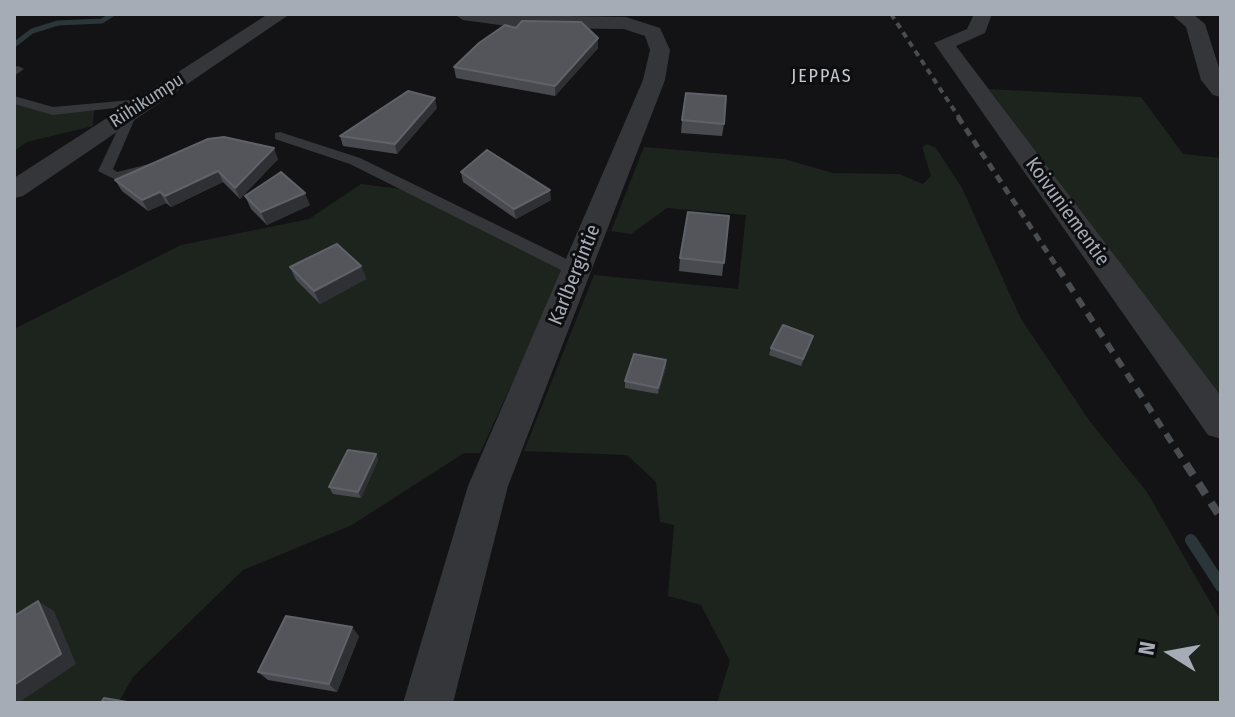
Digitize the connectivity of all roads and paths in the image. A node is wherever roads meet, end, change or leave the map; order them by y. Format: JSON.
{"nodes":[{"id":1,"x":281,"y":14,"type":"edge"},
{"id":2,"x":468,"y":14,"type":"edge"},
{"id":3,"x":983,"y":14,"type":"edge"},
{"id":4,"x":1180,"y":14,"type":"edge"},
{"id":5,"x":632,"y":18,"type":"edge"},
{"id":6,"x":1221,"y":90,"type":"edge"},
{"id":7,"x":14,"y":100,"type":"edge"},
{"id":8,"x":133,"y":109,"type":"junction"},
{"id":9,"x":280,"y":136,"type":"dead end"},
{"id":10,"x":165,"y":160,"type":"edge"},
{"id":11,"x":14,"y":190,"type":"edge"},
{"id":12,"x":577,"y":271,"type":"junction"},
{"id":13,"x":1221,"y":424,"type":"edge"},
{"id":14,"x":428,"y":703,"type":"edge"}],
"edges":[{"from":1,"to":8,"type":"street","name":"Riihikumpu"},
{"from":2,"to":5,"type":"street","name":"Karlbergintie"},
{"from":3,"to":13,"type":"street","name":"Koivuniementie"},
{"from":4,"to":6,"type":"street"},
{"from":5,"to":12,"type":"street","name":"Karlbergintie"},
{"from":7,"to":8,"type":"lane"},
{"from":8,"to":10,"type":"lane"},
{"from":8,"to":11,"type":"street","name":"Riihikumpu"},
{"from":9,"to":12,"type":"lane"},
{"from":12,"to":14,"type":"street","name":"Karlbergintie"}]}
